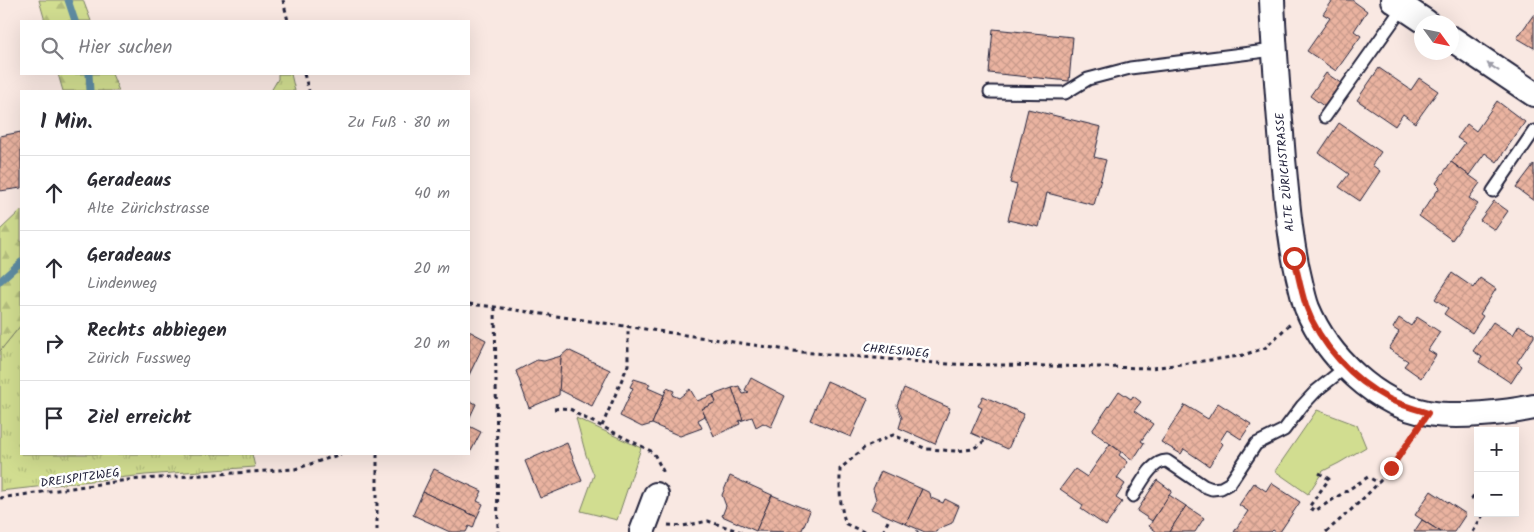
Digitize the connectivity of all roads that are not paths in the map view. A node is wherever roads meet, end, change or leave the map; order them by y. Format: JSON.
{"nodes":[{"id":1,"x":1272,"y":0,"type":"edge"},
{"id":2,"x":1398,"y":3,"type":"edge"},
{"id":3,"x":1416,"y":15,"type":"edge"},
{"id":4,"x":1459,"y":44,"type":"edge"},
{"id":5,"x":1274,"y":50,"type":"junction"},
{"id":6,"x":990,"y":92,"type":"dead end"},
{"id":7,"x":1534,"y":94,"type":"edge"},
{"id":8,"x":1325,"y":118,"type":"dead end"},
{"id":9,"x":1534,"y":131,"type":"edge"},
{"id":10,"x":1493,"y":191,"type":"dead end"},
{"id":11,"x":1346,"y":367,"type":"junction"},
{"id":12,"x":1534,"y":406,"type":"edge"},
{"id":13,"x":656,"y":495,"type":"dead end"},
{"id":14,"x":1133,"y":496,"type":"dead end"},
{"id":15,"x":643,"y":528,"type":"edge"}],
"edges":[{"from":1,"to":5,"type":"street","name":"ALTE ZÜRICHSTRASSE"},
{"from":2,"to":3,"type":"street"},
{"from":2,"to":8,"type":"lane"},
{"from":7,"to":4,"type":"street","one_way":true},
{"from":5,"to":6,"type":"lane"},
{"from":5,"to":11,"type":"street","name":"ALTE ZÜRICHSTRASSE"},
{"from":9,"to":10,"type":"lane"},
{"from":11,"to":12,"type":"street","name":"ALTE ZÜRICHSTRASSE"},
{"from":11,"to":14,"type":"lane"},
{"from":13,"to":15,"type":"street"}]}
